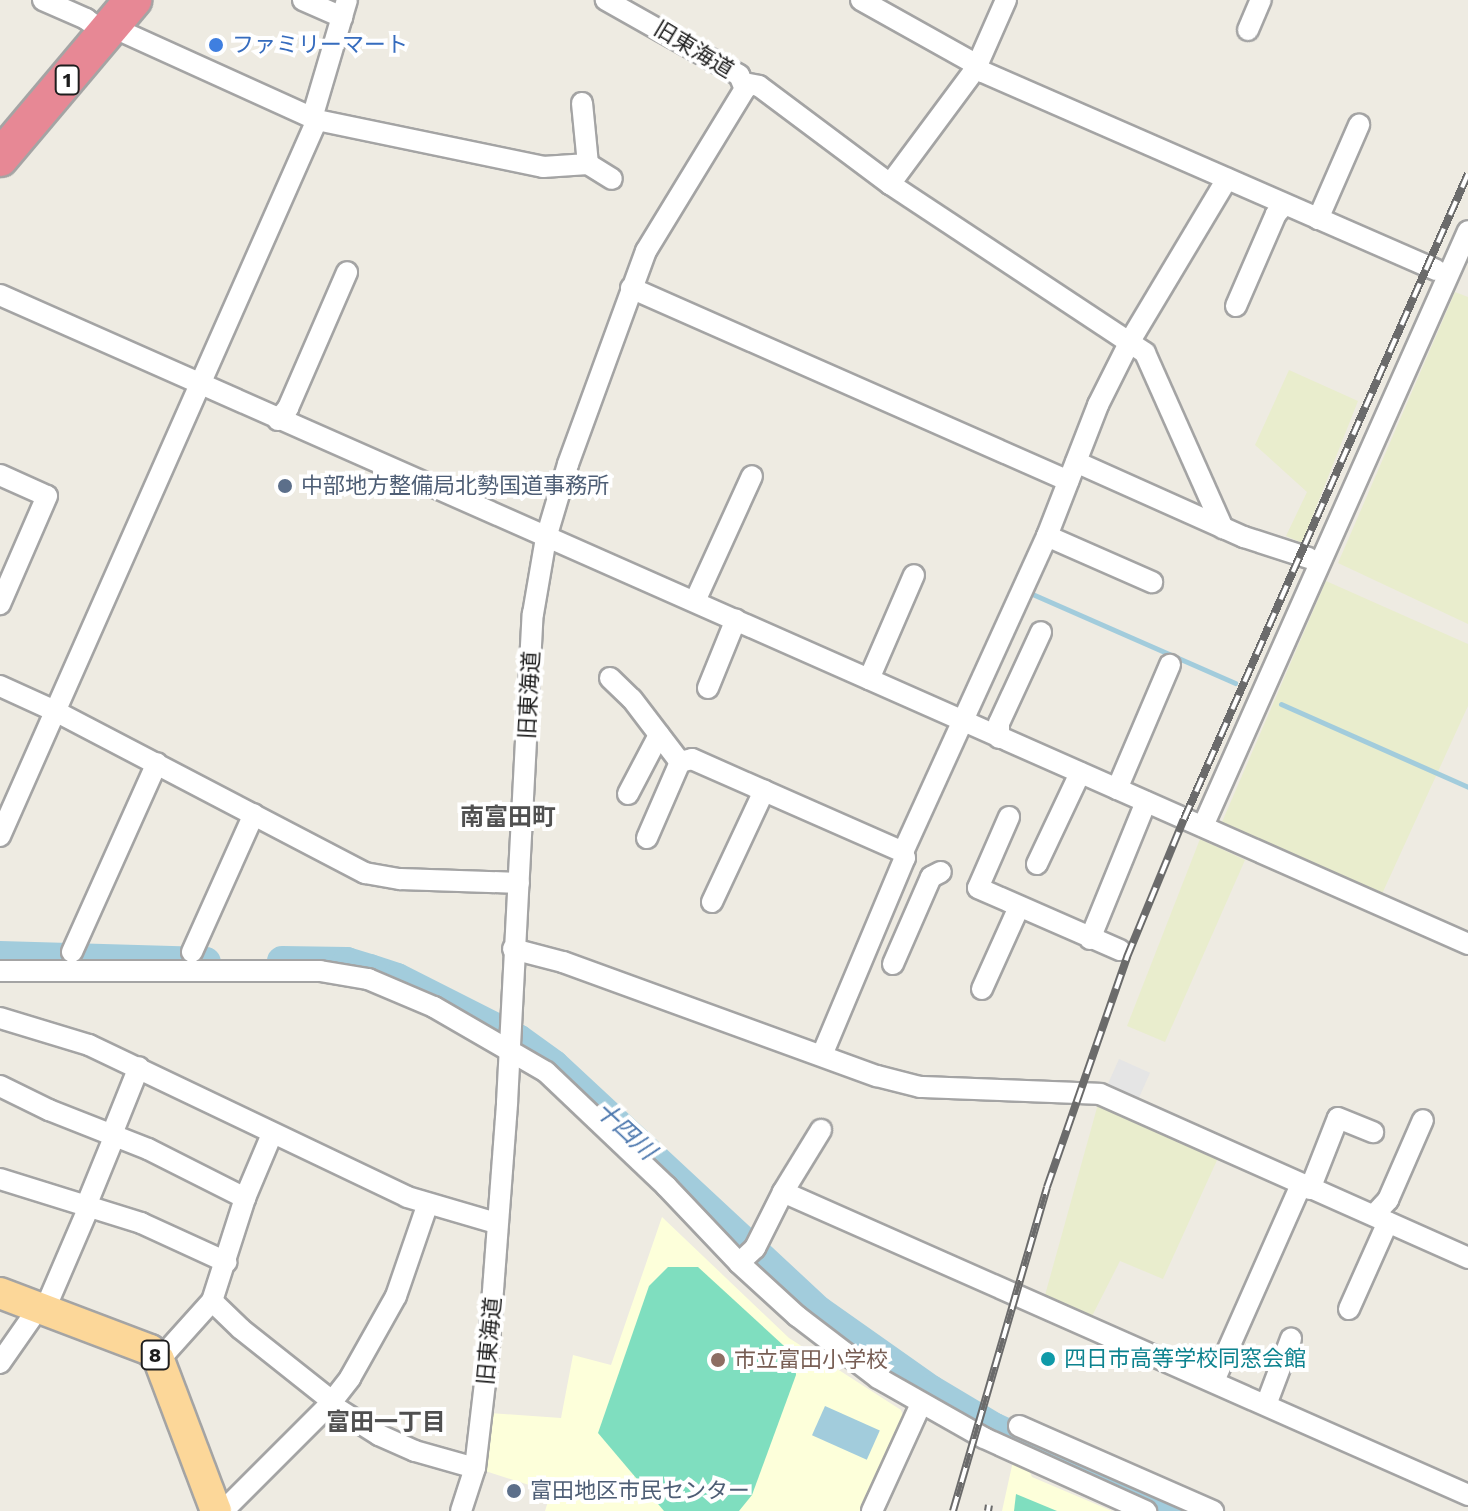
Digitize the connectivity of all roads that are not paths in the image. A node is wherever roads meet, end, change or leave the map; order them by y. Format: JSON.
{"nodes":[{"id":1,"x":43,"y":0,"type":"edge"},
{"id":2,"x":303,"y":0,"type":"edge"},
{"id":3,"x":606,"y":0,"type":"edge"},
{"id":4,"x":861,"y":0,"type":"edge"},
{"id":5,"x":1006,"y":0,"type":"edge"},
{"id":6,"x":1261,"y":0,"type":"edge"},
{"id":7,"x":344,"y":8,"type":"edge"},
{"id":8,"x":117,"y":21,"type":"edge"},
{"id":9,"x":1248,"y":30,"type":"dead end"},
{"id":10,"x":976,"y":68,"type":"junction"},
{"id":11,"x":744,"y":83,"type":"junction"},
{"id":12,"x":582,"y":103,"type":"dead end"},
{"id":13,"x":315,"y":119,"type":"junction"},
{"id":14,"x":1359,"y":125,"type":"dead end"},
{"id":15,"x":0,"y":158,"type":"edge"},
{"id":16,"x":588,"y":164,"type":"junction"},
{"id":17,"x":612,"y":179,"type":"dead end"},
{"id":18,"x":1227,"y":179,"type":"junction"},
{"id":19,"x":890,"y":184,"type":"junction"},
{"id":20,"x":1284,"y":205,"type":"junction"},
{"id":21,"x":1318,"y":219,"type":"junction"},
{"id":22,"x":1468,"y":231,"type":"edge"},
{"id":23,"x":1436,"y":270,"type":"dead end"},
{"id":24,"x":347,"y":272,"type":"dead end"},
{"id":25,"x":631,"y":288,"type":"junction"},
{"id":26,"x":0,"y":295,"type":"edge"},
{"id":27,"x":1236,"y":306,"type":"dead end"},
{"id":28,"x":1130,"y":341,"type":"junction"},
{"id":29,"x":201,"y":385,"type":"junction"},
{"id":30,"x":278,"y":420,"type":"junction"},
{"id":31,"x":1072,"y":472,"type":"junction"},
{"id":32,"x":0,"y":475,"type":"edge"},
{"id":33,"x":752,"y":476,"type":"dead end"},
{"id":34,"x":1223,"y":528,"type":"junction"},
{"id":35,"x":1047,"y":536,"type":"junction"},
{"id":36,"x":546,"y":538,"type":"junction"},
{"id":37,"x":1309,"y":558,"type":"dead end"},
{"id":38,"x":914,"y":575,"type":"dead end"},
{"id":39,"x":1152,"y":582,"type":"dead end"},
{"id":40,"x":695,"y":601,"type":"junction"},
{"id":41,"x":0,"y":604,"type":"edge"},
{"id":42,"x":736,"y":619,"type":"junction"},
{"id":43,"x":1041,"y":632,"type":"dead end"},
{"id":44,"x":1170,"y":665,"type":"dead end"},
{"id":45,"x":610,"y":678,"type":"dead end"},
{"id":46,"x":869,"y":679,"type":"junction"},
{"id":47,"x":0,"y":686,"type":"edge"},
{"id":48,"x":708,"y":688,"type":"dead end"},
{"id":49,"x":55,"y":711,"type":"junction"},
{"id":50,"x":962,"y":722,"type":"junction"},
{"id":51,"x":659,"y":735,"type":"junction"},
{"id":52,"x":999,"y":738,"type":"junction"},
{"id":53,"x":680,"y":762,"type":"junction"},
{"id":54,"x":157,"y":763,"type":"junction"},
{"id":55,"x":1080,"y":773,"type":"junction"},
{"id":56,"x":1117,"y":789,"type":"junction"},
{"id":57,"x":764,"y":791,"type":"junction"},
{"id":58,"x":628,"y":794,"type":"dead end"},
{"id":59,"x":1146,"y":802,"type":"junction"},
{"id":60,"x":254,"y":814,"type":"junction"},
{"id":61,"x":1009,"y":817,"type":"dead end"},
{"id":62,"x":1203,"y":826,"type":"junction"},
{"id":63,"x":0,"y":836,"type":"edge"},
{"id":64,"x":647,"y":838,"type":"dead end"},
{"id":65,"x":904,"y":855,"type":"junction"},
{"id":66,"x":1037,"y":864,"type":"dead end"},
{"id":67,"x":519,"y":883,"type":"junction"},
{"id":68,"x":712,"y":902,"type":"dead end"},
{"id":69,"x":1019,"y":907,"type":"junction"},
{"id":70,"x":1090,"y":939,"type":"junction"},
{"id":71,"x":1468,"y":944,"type":"edge"},
{"id":72,"x":513,"y":949,"type":"junction"},
{"id":73,"x":1120,"y":950,"type":"dead end"},
{"id":74,"x":72,"y":952,"type":"dead end"},
{"id":75,"x":192,"y":952,"type":"dead end"},
{"id":76,"x":893,"y":964,"type":"dead end"},
{"id":77,"x":0,"y":971,"type":"edge"},
{"id":78,"x":982,"y":989,"type":"dead end"},
{"id":79,"x":0,"y":1018,"type":"edge"},
{"id":80,"x":509,"y":1039,"type":"junction"},
{"id":81,"x":822,"y":1055,"type":"junction"},
{"id":82,"x":139,"y":1067,"type":"junction"},
{"id":83,"x":0,"y":1086,"type":"edge"},
{"id":84,"x":1423,"y":1120,"type":"dead end"},
{"id":85,"x":821,"y":1130,"type":"dead end"},
{"id":86,"x":1373,"y":1132,"type":"dead end"},
{"id":87,"x":272,"y":1134,"type":"junction"},
{"id":88,"x":113,"y":1135,"type":"junction"},
{"id":89,"x":0,"y":1179,"type":"edge"},
{"id":90,"x":1305,"y":1187,"type":"junction"},
{"id":91,"x":783,"y":1192,"type":"junction"},
{"id":92,"x":245,"y":1198,"type":"junction"},
{"id":93,"x":88,"y":1206,"type":"junction"},
{"id":94,"x":427,"y":1206,"type":"junction"},
{"id":95,"x":1381,"y":1218,"type":"junction"},
{"id":96,"x":496,"y":1223,"type":"junction"},
{"id":97,"x":746,"y":1257,"type":"junction"},
{"id":98,"x":1468,"y":1258,"type":"edge"},
{"id":99,"x":226,"y":1262,"type":"junction"},
{"id":100,"x":0,"y":1293,"type":"edge"},
{"id":101,"x":212,"y":1301,"type":"junction"},
{"id":102,"x":42,"y":1308,"type":"junction"},
{"id":103,"x":1349,"y":1309,"type":"dead end"},
{"id":104,"x":1291,"y":1339,"type":"dead end"},
{"id":105,"x":159,"y":1360,"type":"junction"},
{"id":106,"x":0,"y":1363,"type":"edge"},
{"id":107,"x":1214,"y":1381,"type":"junction"},
{"id":108,"x":331,"y":1403,"type":"junction"},
{"id":109,"x":921,"y":1404,"type":"junction"},
{"id":110,"x":1266,"y":1405,"type":"junction"},
{"id":111,"x":1019,"y":1426,"type":"dead end"},
{"id":112,"x":475,"y":1468,"type":"junction"},
{"id":113,"x":1468,"y":1495,"type":"edge"},
{"id":114,"x":216,"y":1511,"type":"edge"},
{"id":115,"x":223,"y":1511,"type":"edge"},
{"id":116,"x":461,"y":1511,"type":"edge"},
{"id":117,"x":872,"y":1511,"type":"edge"},
{"id":118,"x":1146,"y":1511,"type":"edge"},
{"id":119,"x":1213,"y":1511,"type":"edge"}],
"edges":[{"from":1,"to":8,"type":"street"},
{"from":2,"to":7,"type":"street"},
{"from":3,"to":11,"type":"street","name":"旧東海道"},
{"from":4,"to":10,"type":"street"},
{"from":5,"to":10,"type":"street"},
{"from":6,"to":9,"type":"street"},
{"from":7,"to":13,"type":"street"},
{"from":8,"to":13,"type":"street"},
{"from":8,"to":15,"type":"highway","number":"1"},
{"from":10,"to":18,"type":"street"},
{"from":10,"to":19,"type":"street"},
{"from":11,"to":19,"type":"street"},
{"from":11,"to":25,"type":"street","name":"旧東海道"},
{"from":12,"to":16,"type":"street"},
{"from":13,"to":16,"type":"street"},
{"from":13,"to":29,"type":"street"},
{"from":14,"to":21,"type":"street"},
{"from":16,"to":17,"type":"street"},
{"from":18,"to":20,"type":"street"},
{"from":18,"to":28,"type":"street"},
{"from":19,"to":28,"type":"street"},
{"from":20,"to":21,"type":"street"},
{"from":20,"to":27,"type":"street"},
{"from":21,"to":23,"type":"street"},
{"from":22,"to":62,"type":"street"},
{"from":24,"to":30,"type":"street"},
{"from":25,"to":31,"type":"street"},
{"from":25,"to":36,"type":"street","name":"旧東海道"},
{"from":26,"to":29,"type":"street"},
{"from":28,"to":31,"type":"street"},
{"from":28,"to":34,"type":"street"},
{"from":29,"to":30,"type":"street"},
{"from":29,"to":49,"type":"street"},
{"from":30,"to":36,"type":"street"},
{"from":31,"to":34,"type":"street"},
{"from":31,"to":35,"type":"street"},
{"from":32,"to":41,"type":"street"},
{"from":33,"to":40,"type":"street"},
{"from":34,"to":37,"type":"street"},
{"from":35,"to":39,"type":"street"},
{"from":35,"to":50,"type":"street"},
{"from":36,"to":40,"type":"street"},
{"from":36,"to":67,"type":"street","name":"旧東海道"},
{"from":38,"to":46,"type":"street"},
{"from":40,"to":42,"type":"street"},
{"from":42,"to":46,"type":"street"},
{"from":42,"to":48,"type":"street"},
{"from":43,"to":52,"type":"street"},
{"from":44,"to":56,"type":"street"},
{"from":45,"to":51,"type":"street"},
{"from":46,"to":50,"type":"street"},
{"from":47,"to":49,"type":"street"},
{"from":49,"to":54,"type":"street"},
{"from":49,"to":63,"type":"street"},
{"from":50,"to":52,"type":"street"},
{"from":50,"to":65,"type":"street"},
{"from":51,"to":53,"type":"street"},
{"from":51,"to":58,"type":"street"},
{"from":52,"to":55,"type":"street"},
{"from":53,"to":57,"type":"street"},
{"from":53,"to":64,"type":"street"},
{"from":54,"to":60,"type":"street"},
{"from":54,"to":74,"type":"street"},
{"from":55,"to":56,"type":"street"},
{"from":55,"to":66,"type":"street"},
{"from":56,"to":59,"type":"street"},
{"from":57,"to":65,"type":"street"},
{"from":57,"to":68,"type":"street"},
{"from":59,"to":62,"type":"street"},
{"from":59,"to":70,"type":"street"},
{"from":60,"to":67,"type":"street"},
{"from":60,"to":75,"type":"street"},
{"from":61,"to":69,"type":"street"},
{"from":62,"to":71,"type":"street"},
{"from":65,"to":76,"type":"street"},
{"from":65,"to":81,"type":"street"},
{"from":67,"to":72,"type":"street","name":"旧東海道"},
{"from":69,"to":70,"type":"street"},
{"from":69,"to":78,"type":"street"},
{"from":70,"to":73,"type":"street"},
{"from":72,"to":80,"type":"street","name":"旧東海道"},
{"from":72,"to":81,"type":"street"},
{"from":77,"to":80,"type":"street"},
{"from":79,"to":82,"type":"street"},
{"from":80,"to":96,"type":"street","name":"旧東海道"},
{"from":80,"to":97,"type":"street"},
{"from":81,"to":90,"type":"street"},
{"from":82,"to":87,"type":"street"},
{"from":82,"to":88,"type":"street"},
{"from":83,"to":88,"type":"street"},
{"from":84,"to":95,"type":"street"},
{"from":85,"to":91,"type":"street"},
{"from":86,"to":90,"type":"street"},
{"from":87,"to":92,"type":"street"},
{"from":87,"to":94,"type":"street"},
{"from":88,"to":92,"type":"street"},
{"from":88,"to":93,"type":"street"},
{"from":89,"to":93,"type":"street"},
{"from":90,"to":95,"type":"street"},
{"from":90,"to":107,"type":"street"},
{"from":91,"to":97,"type":"street"},
{"from":91,"to":107,"type":"street"},
{"from":92,"to":99,"type":"street"},
{"from":93,"to":99,"type":"street"},
{"from":93,"to":102,"type":"street"},
{"from":94,"to":96,"type":"street"},
{"from":94,"to":108,"type":"street"},
{"from":95,"to":98,"type":"street"},
{"from":95,"to":103,"type":"street"},
{"from":96,"to":112,"type":"street","name":"旧東海道"},
{"from":97,"to":109,"type":"street"},
{"from":99,"to":101,"type":"street"},
{"from":100,"to":102,"type":"main road","number":"8"},
{"from":101,"to":105,"type":"street"},
{"from":101,"to":108,"type":"street"},
{"from":102,"to":105,"type":"main road","number":"8"},
{"from":102,"to":106,"type":"street"},
{"from":104,"to":110,"type":"street"},
{"from":105,"to":114,"type":"main road","number":"8"},
{"from":107,"to":110,"type":"street"},
{"from":108,"to":112,"type":"street"},
{"from":108,"to":115,"type":"street"},
{"from":109,"to":117,"type":"street"},
{"from":109,"to":118,"type":"street"},
{"from":110,"to":113,"type":"street"},
{"from":111,"to":119,"type":"street"},
{"from":112,"to":116,"type":"street","name":"旧東海道"}]}
